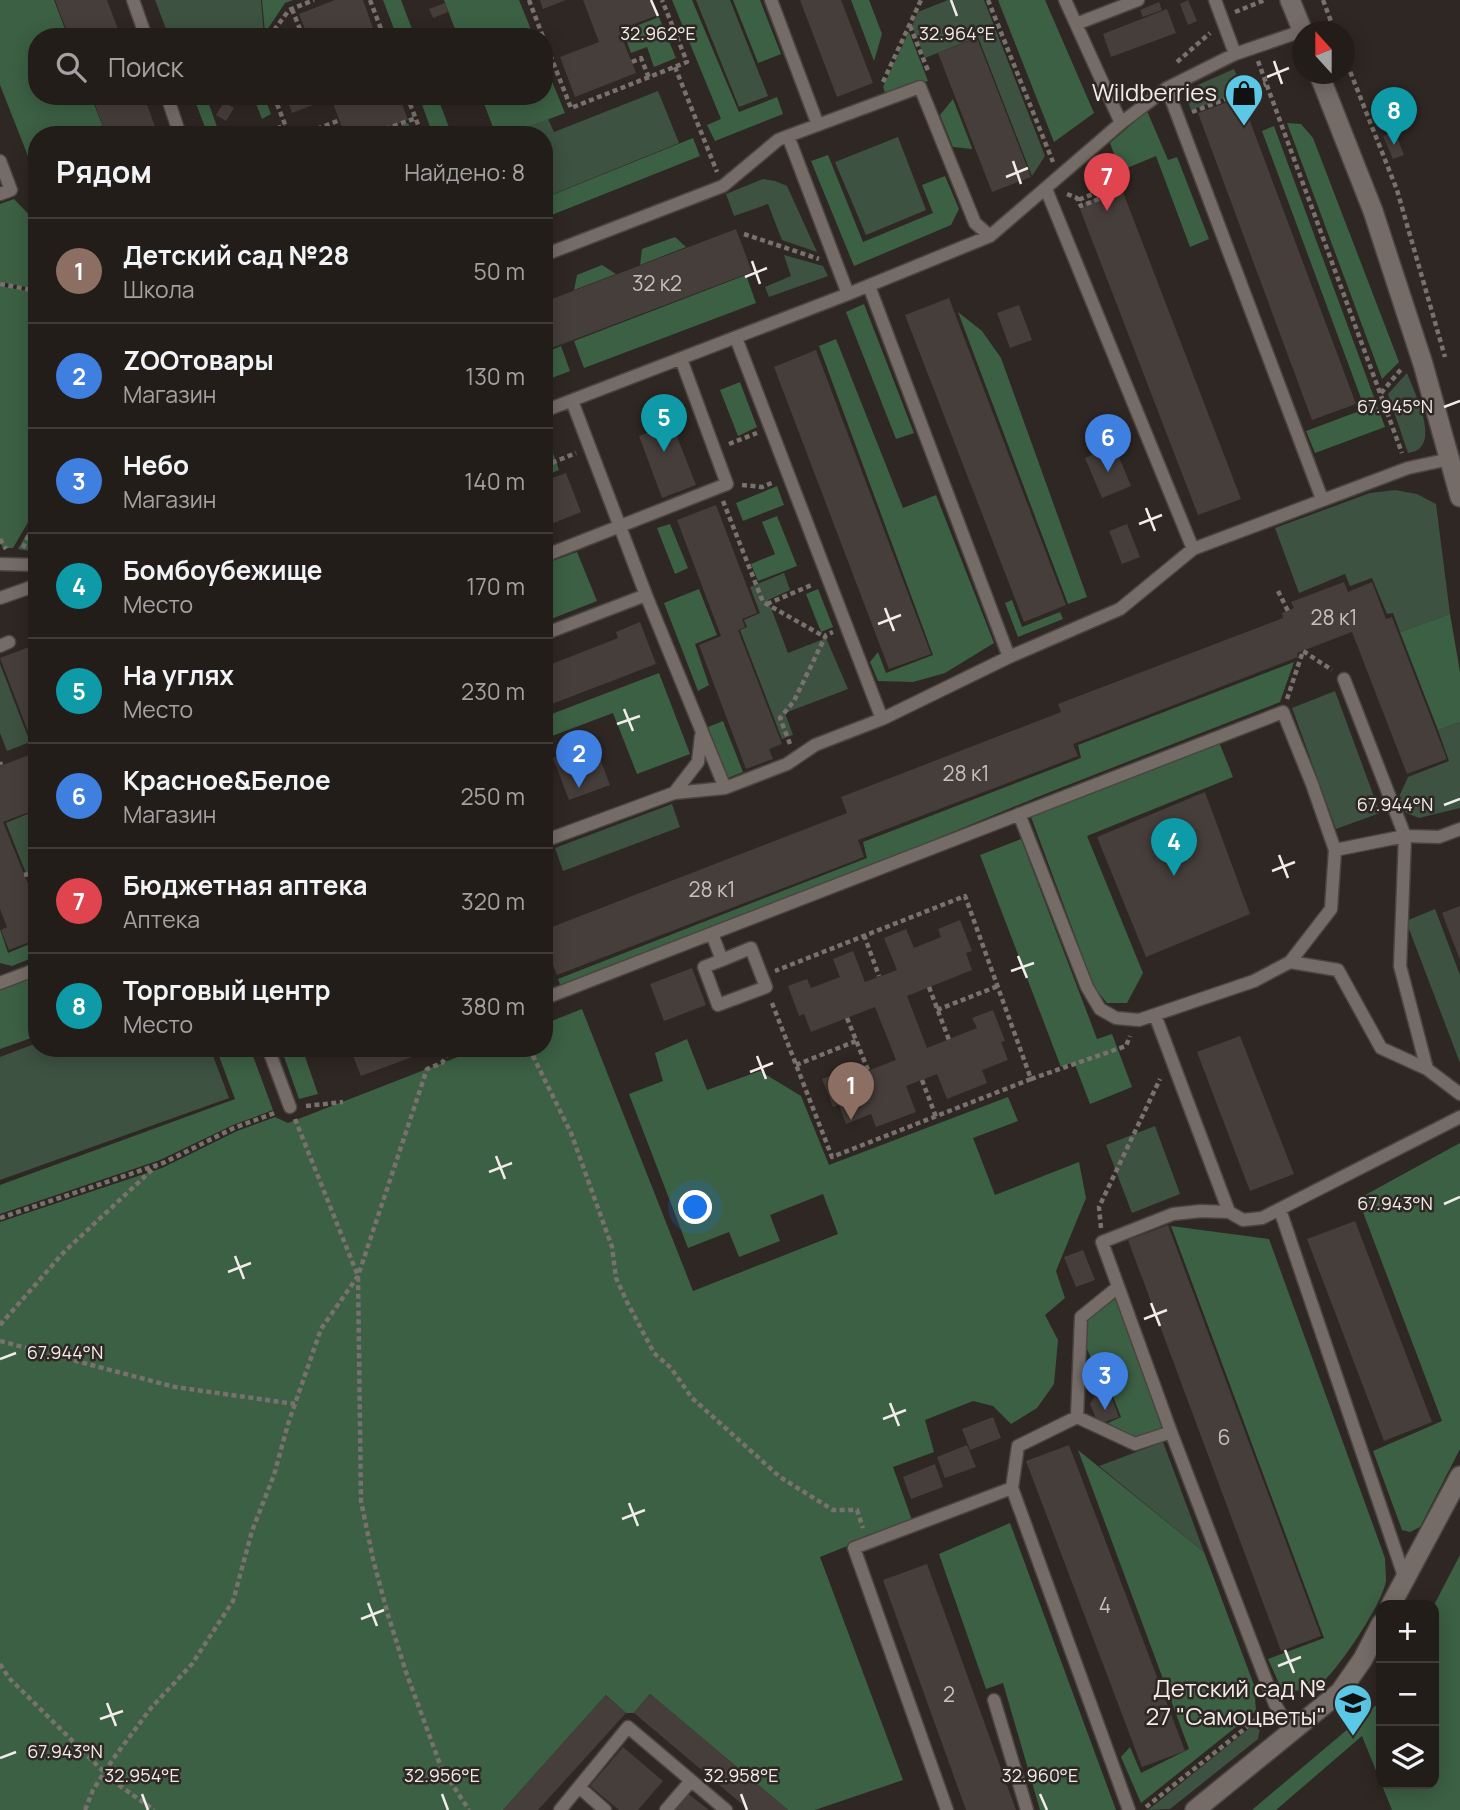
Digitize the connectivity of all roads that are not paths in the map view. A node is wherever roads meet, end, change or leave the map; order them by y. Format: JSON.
{"nodes":[{"id":1,"x":133,"y":0,"type":"edge"},
{"id":2,"x":771,"y":0,"type":"edge"},
{"id":3,"x":1065,"y":0,"type":"edge"},
{"id":4,"x":1138,"y":0,"type":"edge"},
{"id":5,"x":1215,"y":0,"type":"edge"},
{"id":6,"x":1290,"y":0,"type":"edge"},
{"id":7,"x":1299,"y":21,"type":"edge"},
{"id":8,"x":1076,"y":24,"type":"junction"},
{"id":9,"x":143,"y":28,"type":"edge"},
{"id":10,"x":1292,"y":35,"type":"edge"},
{"id":11,"x":1235,"y":54,"type":"junction"},
{"id":12,"x":1323,"y":84,"type":"edge"},
{"id":13,"x":1167,"y":88,"type":"junction"},
{"id":14,"x":170,"y":105,"type":"edge"},
{"id":15,"x":1121,"y":123,"type":"junction"},
{"id":16,"x":818,"y":125,"type":"junction"},
{"id":17,"x":177,"y":126,"type":"edge"},
{"id":18,"x":788,"y":136,"type":"junction"},
{"id":19,"x":0,"y":162,"type":"edge"},
{"id":20,"x":1046,"y":189,"type":"junction"},
{"id":21,"x":0,"y":194,"type":"edge"},
{"id":22,"x":990,"y":236,"type":"junction"},
{"id":23,"x":553,"y":252,"type":"edge"},
{"id":24,"x":869,"y":286,"type":"junction"},
{"id":25,"x":848,"y":294,"type":"junction"},
{"id":26,"x":736,"y":338,"type":"junction"},
{"id":27,"x":681,"y":359,"type":"junction"},
{"id":28,"x":572,"y":401,"type":"junction"},
{"id":29,"x":553,"y":408,"type":"edge"},
{"id":30,"x":1450,"y":459,"type":"junction"},
{"id":31,"x":1460,"y":497,"type":"edge"},
{"id":32,"x":1322,"y":499,"type":"junction"},
{"id":33,"x":618,"y":526,"type":"junction"},
{"id":34,"x":1193,"y":549,"type":"junction"},
{"id":35,"x":553,"y":552,"type":"edge"},
{"id":36,"x":0,"y":564,"type":"edge"},
{"id":37,"x":28,"y":565,"type":"edge"},
{"id":38,"x":28,"y":588,"type":"edge"},
{"id":39,"x":646,"y":595,"type":"junction"},
{"id":40,"x":0,"y":598,"type":"edge"},
{"id":41,"x":553,"y":631,"type":"edge"},
{"id":42,"x":1009,"y":657,"type":"junction"},
{"id":43,"x":1344,"y":678,"type":"road end"},
{"id":44,"x":882,"y":719,"type":"junction"},
{"id":45,"x":701,"y":729,"type":"junction"},
{"id":46,"x":725,"y":788,"type":"junction"},
{"id":47,"x":674,"y":793,"type":"junction"},
{"id":48,"x":1019,"y":814,"type":"junction"},
{"id":49,"x":1460,"y":829,"type":"edge"},
{"id":50,"x":1405,"y":836,"type":"junction"},
{"id":51,"x":553,"y":838,"type":"edge"},
{"id":52,"x":1335,"y":849,"type":"junction"},
{"id":53,"x":712,"y":934,"type":"junction"},
{"id":54,"x":722,"y":960,"type":"junction"},
{"id":55,"x":1290,"y":962,"type":"junction"},
{"id":56,"x":28,"y":972,"type":"edge"},
{"id":57,"x":0,"y":983,"type":"edge"},
{"id":58,"x":553,"y":995,"type":"edge"},
{"id":59,"x":1155,"y":1016,"type":"junction"},
{"id":60,"x":271,"y":1057,"type":"edge"},
{"id":61,"x":1427,"y":1069,"type":"junction"},
{"id":62,"x":1460,"y":1094,"type":"edge"},
{"id":63,"x":290,"y":1107,"type":"road end"},
{"id":64,"x":1460,"y":1117,"type":"edge"},
{"id":65,"x":1280,"y":1210,"type":"junction"},
{"id":66,"x":1229,"y":1212,"type":"junction"},
{"id":67,"x":1118,"y":1287,"type":"junction"},
{"id":68,"x":1077,"y":1417,"type":"junction"},
{"id":69,"x":1171,"y":1432,"type":"junction"},
{"id":70,"x":1460,"y":1476,"type":"edge"},
{"id":71,"x":1012,"y":1488,"type":"junction"},
{"id":72,"x":1405,"y":1579,"type":"junction"},
{"id":73,"x":1394,"y":1600,"type":"edge"},
{"id":74,"x":1376,"y":1634,"type":"edge"},
{"id":75,"x":994,"y":1700,"type":"dead end"},
{"id":76,"x":1291,"y":1733,"type":"junction"},
{"id":77,"x":690,"y":1782,"type":"junction"},
{"id":78,"x":579,"y":1787,"type":"junction"},
{"id":79,"x":560,"y":1810,"type":"edge"},
{"id":80,"x":606,"y":1810,"type":"edge"},
{"id":81,"x":666,"y":1810,"type":"edge"},
{"id":82,"x":726,"y":1810,"type":"edge"},
{"id":83,"x":947,"y":1810,"type":"edge"},
{"id":84,"x":1027,"y":1810,"type":"edge"},
{"id":85,"x":1129,"y":1810,"type":"edge"},
{"id":86,"x":1195,"y":1810,"type":"edge"}],
"edges":[{"from":1,"to":9,"type":"lane"},
{"from":2,"to":16,"type":"lane"},
{"from":3,"to":8,"type":"lane"},
{"from":4,"to":8,"type":"lane"},
{"from":5,"to":11,"type":"lane"},
{"from":6,"to":7,"type":"main road"},
{"from":8,"to":15,"type":"lane"},
{"from":10,"to":11,"type":"lane"},
{"from":11,"to":13,"type":"lane"},
{"from":12,"to":30,"type":"main road"},
{"from":13,"to":15,"type":"lane"},
{"from":13,"to":32,"type":"lane"},
{"from":14,"to":17,"type":"lane"},
{"from":15,"to":20,"type":"lane"},
{"from":16,"to":18,"type":"lane"},
{"from":16,"to":22,"type":"lane"},
{"from":18,"to":23,"type":"lane"},
{"from":18,"to":25,"type":"lane"},
{"from":19,"to":21,"type":"lane"},
{"from":20,"to":22,"type":"lane"},
{"from":20,"to":34,"type":"lane"},
{"from":22,"to":24,"type":"lane"},
{"from":24,"to":25,"type":"lane"},
{"from":24,"to":42,"type":"lane"},
{"from":25,"to":26,"type":"lane"},
{"from":26,"to":27,"type":"lane"},
{"from":26,"to":44,"type":"lane"},
{"from":27,"to":28,"type":"lane"},
{"from":27,"to":33,"type":"lane"},
{"from":28,"to":29,"type":"lane"},
{"from":28,"to":33,"type":"lane"},
{"from":30,"to":31,"type":"main road"},
{"from":30,"to":32,"type":"lane"},
{"from":32,"to":34,"type":"lane"},
{"from":33,"to":35,"type":"lane"},
{"from":33,"to":39,"type":"lane"},
{"from":34,"to":42,"type":"lane"},
{"from":36,"to":37,"type":"lane"},
{"from":38,"to":40,"type":"lane"},
{"from":39,"to":41,"type":"lane"},
{"from":39,"to":45,"type":"lane"},
{"from":42,"to":44,"type":"lane"},
{"from":43,"to":50,"type":"lane"},
{"from":44,"to":46,"type":"lane"},
{"from":45,"to":46,"type":"lane"},
{"from":45,"to":47,"type":"lane"},
{"from":46,"to":47,"type":"lane"},
{"from":47,"to":51,"type":"lane"},
{"from":48,"to":52,"type":"lane"},
{"from":48,"to":53,"type":"lane"},
{"from":48,"to":59,"type":"lane"},
{"from":49,"to":50,"type":"lane"},
{"from":50,"to":52,"type":"lane"},
{"from":50,"to":61,"type":"lane"},
{"from":52,"to":55,"type":"lane"},
{"from":53,"to":54,"type":"lane"},
{"from":53,"to":58,"type":"lane"},
{"from":54,"to":54,"type":"lane"},
{"from":55,"to":59,"type":"lane"},
{"from":55,"to":61,"type":"lane"},
{"from":56,"to":57,"type":"lane"},
{"from":59,"to":66,"type":"lane"},
{"from":60,"to":63,"type":"lane"},
{"from":61,"to":62,"type":"lane"},
{"from":64,"to":65,"type":"lane"},
{"from":65,"to":66,"type":"lane"},
{"from":65,"to":72,"type":"lane"},
{"from":66,"to":67,"type":"lane"},
{"from":67,"to":68,"type":"lane"},
{"from":67,"to":69,"type":"lane"},
{"from":68,"to":69,"type":"lane"},
{"from":68,"to":71,"type":"lane"},
{"from":69,"to":76,"type":"lane"},
{"from":70,"to":72,"type":"main road"},
{"from":71,"to":83,"type":"lane"},
{"from":71,"to":85,"type":"lane"},
{"from":72,"to":73,"type":"main road"},
{"from":74,"to":76,"type":"main road"},
{"from":75,"to":84,"type":"lane"},
{"from":76,"to":86,"type":"main road"},
{"from":77,"to":78,"type":"lane"},
{"from":77,"to":81,"type":"lane"},
{"from":77,"to":82,"type":"lane"},
{"from":78,"to":79,"type":"lane"},
{"from":78,"to":80,"type":"lane"}]}
